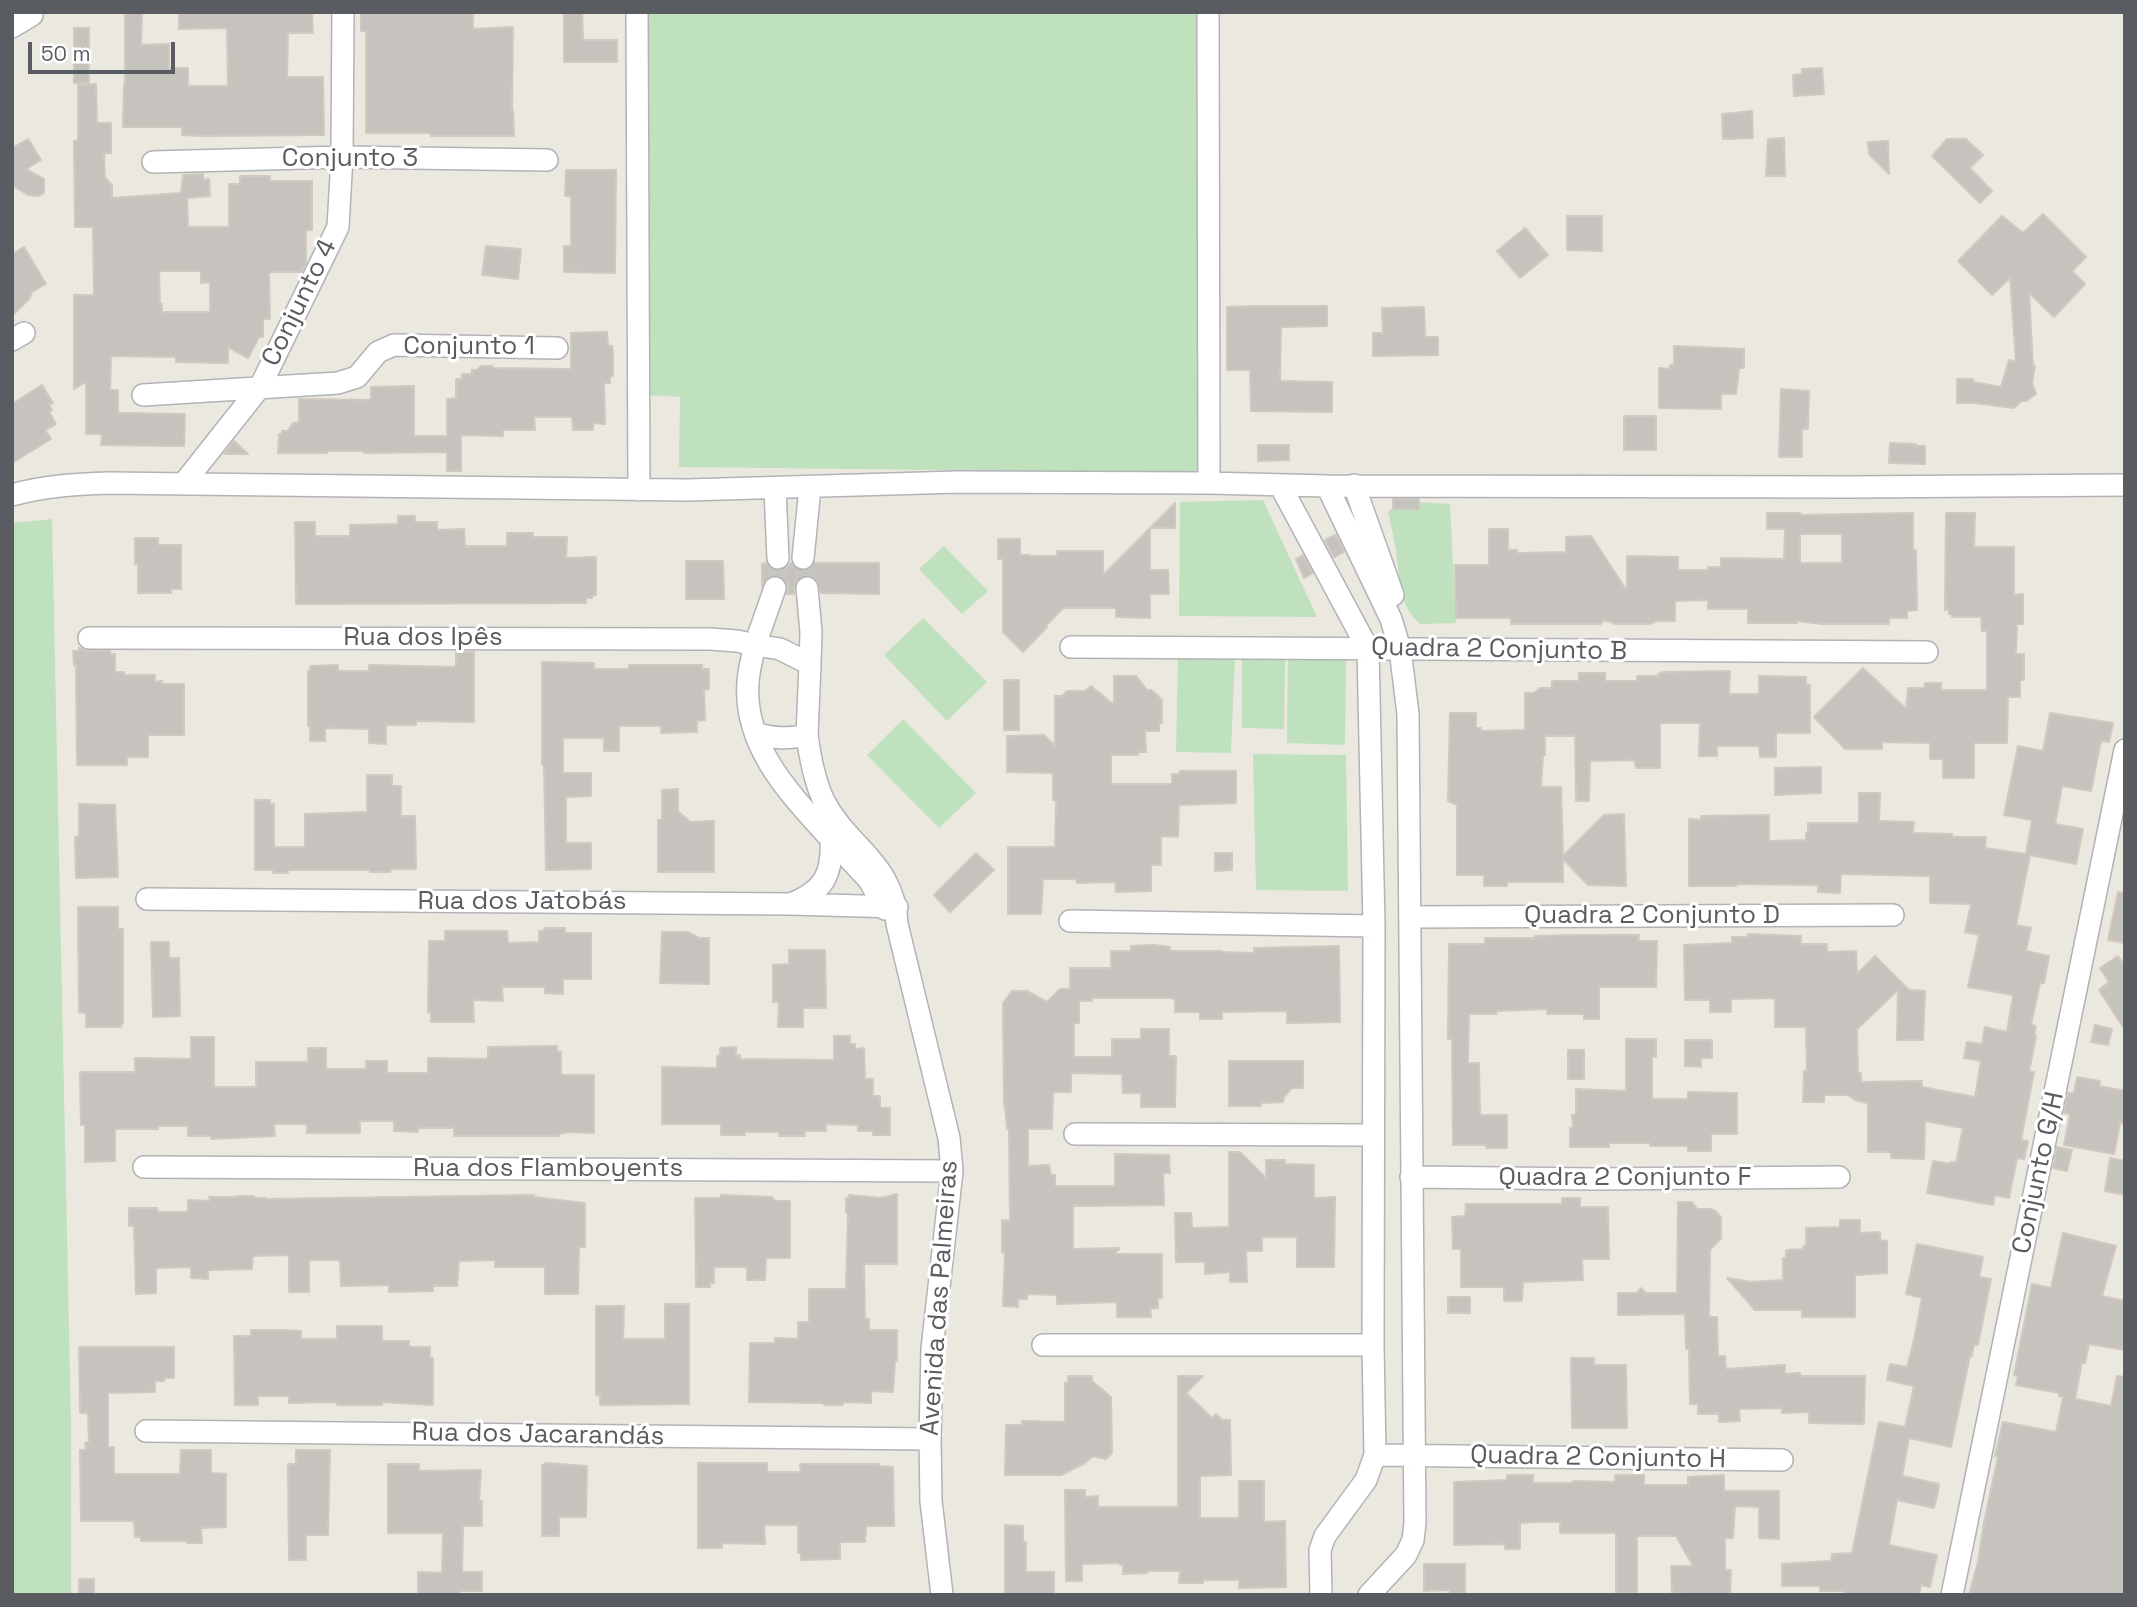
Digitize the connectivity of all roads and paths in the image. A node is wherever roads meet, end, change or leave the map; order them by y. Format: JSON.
{"nodes":[{"id":1,"x":343,"y":12,"type":"edge"},
{"id":2,"x":637,"y":12,"type":"edge"},
{"id":3,"x":1208,"y":12,"type":"edge"},
{"id":4,"x":32,"y":15,"type":"dead end"},
{"id":5,"x":12,"y":27,"type":"edge"},
{"id":6,"x":342,"y":157,"type":"junction"},
{"id":7,"x":547,"y":160,"type":"dead end"},
{"id":8,"x":153,"y":162,"type":"dead end"},
{"id":9,"x":557,"y":348,"type":"dead end"},
{"id":10,"x":260,"y":387,"type":"junction"},
{"id":11,"x":143,"y":395,"type":"dead end"},
{"id":12,"x":184,"y":483,"type":"junction"},
{"id":13,"x":1209,"y":483,"type":"junction"},
{"id":14,"x":1280,"y":485,"type":"junction"},
{"id":15,"x":1354,"y":485,"type":"junction"},
{"id":16,"x":2125,"y":485,"type":"edge"},
{"id":17,"x":1328,"y":486,"type":"junction"},
{"id":18,"x":810,"y":488,"type":"junction"},
{"id":19,"x":775,"y":489,"type":"junction"},
{"id":20,"x":639,"y":490,"type":"junction"},
{"id":21,"x":12,"y":495,"type":"edge"},
{"id":22,"x":775,"y":588,"type":"tunnel mouth"},
{"id":23,"x":807,"y":588,"type":"tunnel mouth"},
{"id":24,"x":89,"y":638,"type":"dead end"},
{"id":25,"x":755,"y":645,"type":"junction"},
{"id":26,"x":1071,"y":647,"type":"dead end"},
{"id":27,"x":1367,"y":649,"type":"junction"},
{"id":28,"x":1402,"y":649,"type":"junction"},
{"id":29,"x":1927,"y":652,"type":"dead end"},
{"id":30,"x":810,"y":664,"type":"junction"},
{"id":31,"x":755,"y":733,"type":"junction"},
{"id":32,"x":807,"y":735,"type":"junction"},
{"id":33,"x":2125,"y":750,"type":"edge"},
{"id":34,"x":831,"y":839,"type":"junction"},
{"id":35,"x":147,"y":899,"type":"dead end"},
{"id":36,"x":799,"y":900,"type":"junction"},
{"id":37,"x":890,"y":906,"type":"junction"},
{"id":38,"x":1894,"y":915,"type":"dead end"},
{"id":39,"x":1411,"y":917,"type":"junction"},
{"id":40,"x":1070,"y":920,"type":"dead end"},
{"id":41,"x":1374,"y":926,"type":"junction"},
{"id":42,"x":1374,"y":1021,"type":"junction"},
{"id":43,"x":1410,"y":1023,"type":"junction"},
{"id":44,"x":1075,"y":1134,"type":"dead end"},
{"id":45,"x":1373,"y":1135,"type":"junction"},
{"id":46,"x":144,"y":1167,"type":"dead end"},
{"id":47,"x":952,"y":1171,"type":"junction"},
{"id":48,"x":1411,"y":1177,"type":"junction"},
{"id":49,"x":1839,"y":1177,"type":"dead end"},
{"id":50,"x":1412,"y":1253,"type":"junction"},
{"id":51,"x":1374,"y":1254,"type":"junction"},
{"id":52,"x":1043,"y":1345,"type":"dead end"},
{"id":53,"x":1373,"y":1345,"type":"junction"},
{"id":54,"x":145,"y":1431,"type":"dead end"},
{"id":55,"x":930,"y":1439,"type":"junction"},
{"id":56,"x":1376,"y":1455,"type":"junction"},
{"id":57,"x":1413,"y":1455,"type":"junction"},
{"id":58,"x":1782,"y":1460,"type":"dead end"},
{"id":59,"x":942,"y":1595,"type":"edge"},
{"id":60,"x":1321,"y":1595,"type":"edge"},
{"id":61,"x":1369,"y":1595,"type":"edge"},
{"id":62,"x":1952,"y":1595,"type":"edge"}],
"edges":[{"from":1,"to":6,"type":"street","name":"Conjunto 4"},
{"from":2,"to":20,"type":"street"},
{"from":3,"to":13,"type":"street"},
{"from":4,"to":5,"type":"street"},
{"from":6,"to":7,"type":"street","name":"Conjunto 3"},
{"from":6,"to":8,"type":"street","name":"Conjunto 3"},
{"from":6,"to":10,"type":"street","name":"Conjunto 4"},
{"from":9,"to":10,"type":"street","name":"Conjunto 1"},
{"from":10,"to":11,"type":"street","name":"Conjunto 1"},
{"from":10,"to":12,"type":"street","name":"Conjunto 4"},
{"from":12,"to":20,"type":"street"},
{"from":12,"to":21,"type":"street"},
{"from":13,"to":14,"type":"street"},
{"from":13,"to":18,"type":"street"},
{"from":14,"to":17,"type":"street"},
{"from":14,"to":27,"type":"street"},
{"from":15,"to":16,"type":"street"},
{"from":15,"to":17,"type":"street"},
{"from":15,"to":28,"type":"street"},
{"from":17,"to":28,"type":"street"},
{"from":18,"to":19,"type":"street"},
{"from":18,"to":19,"type":"street"},
{"from":19,"to":20,"type":"street"},
{"from":22,"to":25,"type":"street","name":"Avenida das Palmeiras"},
{"from":23,"to":30,"type":"street","name":"Avenida das Palmeiras"},
{"from":24,"to":25,"type":"street","name":"Rua dos Ipês"},
{"from":25,"to":30,"type":"street"},
{"from":25,"to":31,"type":"street","name":"Avenida das Palmeiras"},
{"from":26,"to":27,"type":"street","name":"Quadra 2 Conjunto B"},
{"from":27,"to":28,"type":"street","name":"Quadra 2 Conjunto B"},
{"from":27,"to":41,"type":"street"},
{"from":28,"to":29,"type":"street","name":"Quadra 2 Conjunto B"},
{"from":28,"to":39,"type":"street"},
{"from":30,"to":32,"type":"street","name":"Avenida das Palmeiras"},
{"from":31,"to":32,"type":"street"},
{"from":31,"to":34,"type":"street","name":"Avenida das Palmeiras"},
{"from":32,"to":37,"type":"street","name":"Avenida das Palmeiras"},
{"from":33,"to":62,"type":"street","name":"Conjunto G/H"},
{"from":34,"to":36,"type":"street"},
{"from":34,"to":37,"type":"street","name":"Avenida das Palmeiras"},
{"from":35,"to":36,"type":"street","name":"Rua dos Jatobás"},
{"from":36,"to":37,"type":"street","name":"Rua dos Jatobás"},
{"from":37,"to":47,"type":"street","name":"Avenida das Palmeiras"},
{"from":38,"to":39,"type":"street","name":"Quadra 2 Conjunto D"},
{"from":39,"to":43,"type":"street"},
{"from":40,"to":41,"type":"street"},
{"from":41,"to":42,"type":"street"},
{"from":42,"to":43,"type":"street"},
{"from":42,"to":45,"type":"street"},
{"from":43,"to":48,"type":"street"},
{"from":44,"to":45,"type":"street"},
{"from":45,"to":51,"type":"street"},
{"from":46,"to":47,"type":"street","name":"Rua dos Flamboyents"},
{"from":47,"to":55,"type":"street","name":"Avenida das Palmeiras"},
{"from":48,"to":49,"type":"street","name":"Quadra 2 Conjunto F"},
{"from":48,"to":50,"type":"street"},
{"from":50,"to":51,"type":"street"},
{"from":50,"to":57,"type":"street"},
{"from":51,"to":53,"type":"street"},
{"from":52,"to":53,"type":"street"},
{"from":53,"to":56,"type":"street"},
{"from":54,"to":55,"type":"street","name":"Rua dos Jacarandás"},
{"from":55,"to":59,"type":"street","name":"Avenida das Palmeiras"},
{"from":56,"to":57,"type":"street","name":"Quadra 2 Conjunto H"},
{"from":56,"to":60,"type":"street"},
{"from":57,"to":58,"type":"street","name":"Quadra 2 Conjunto H"},
{"from":57,"to":61,"type":"street"}]}
